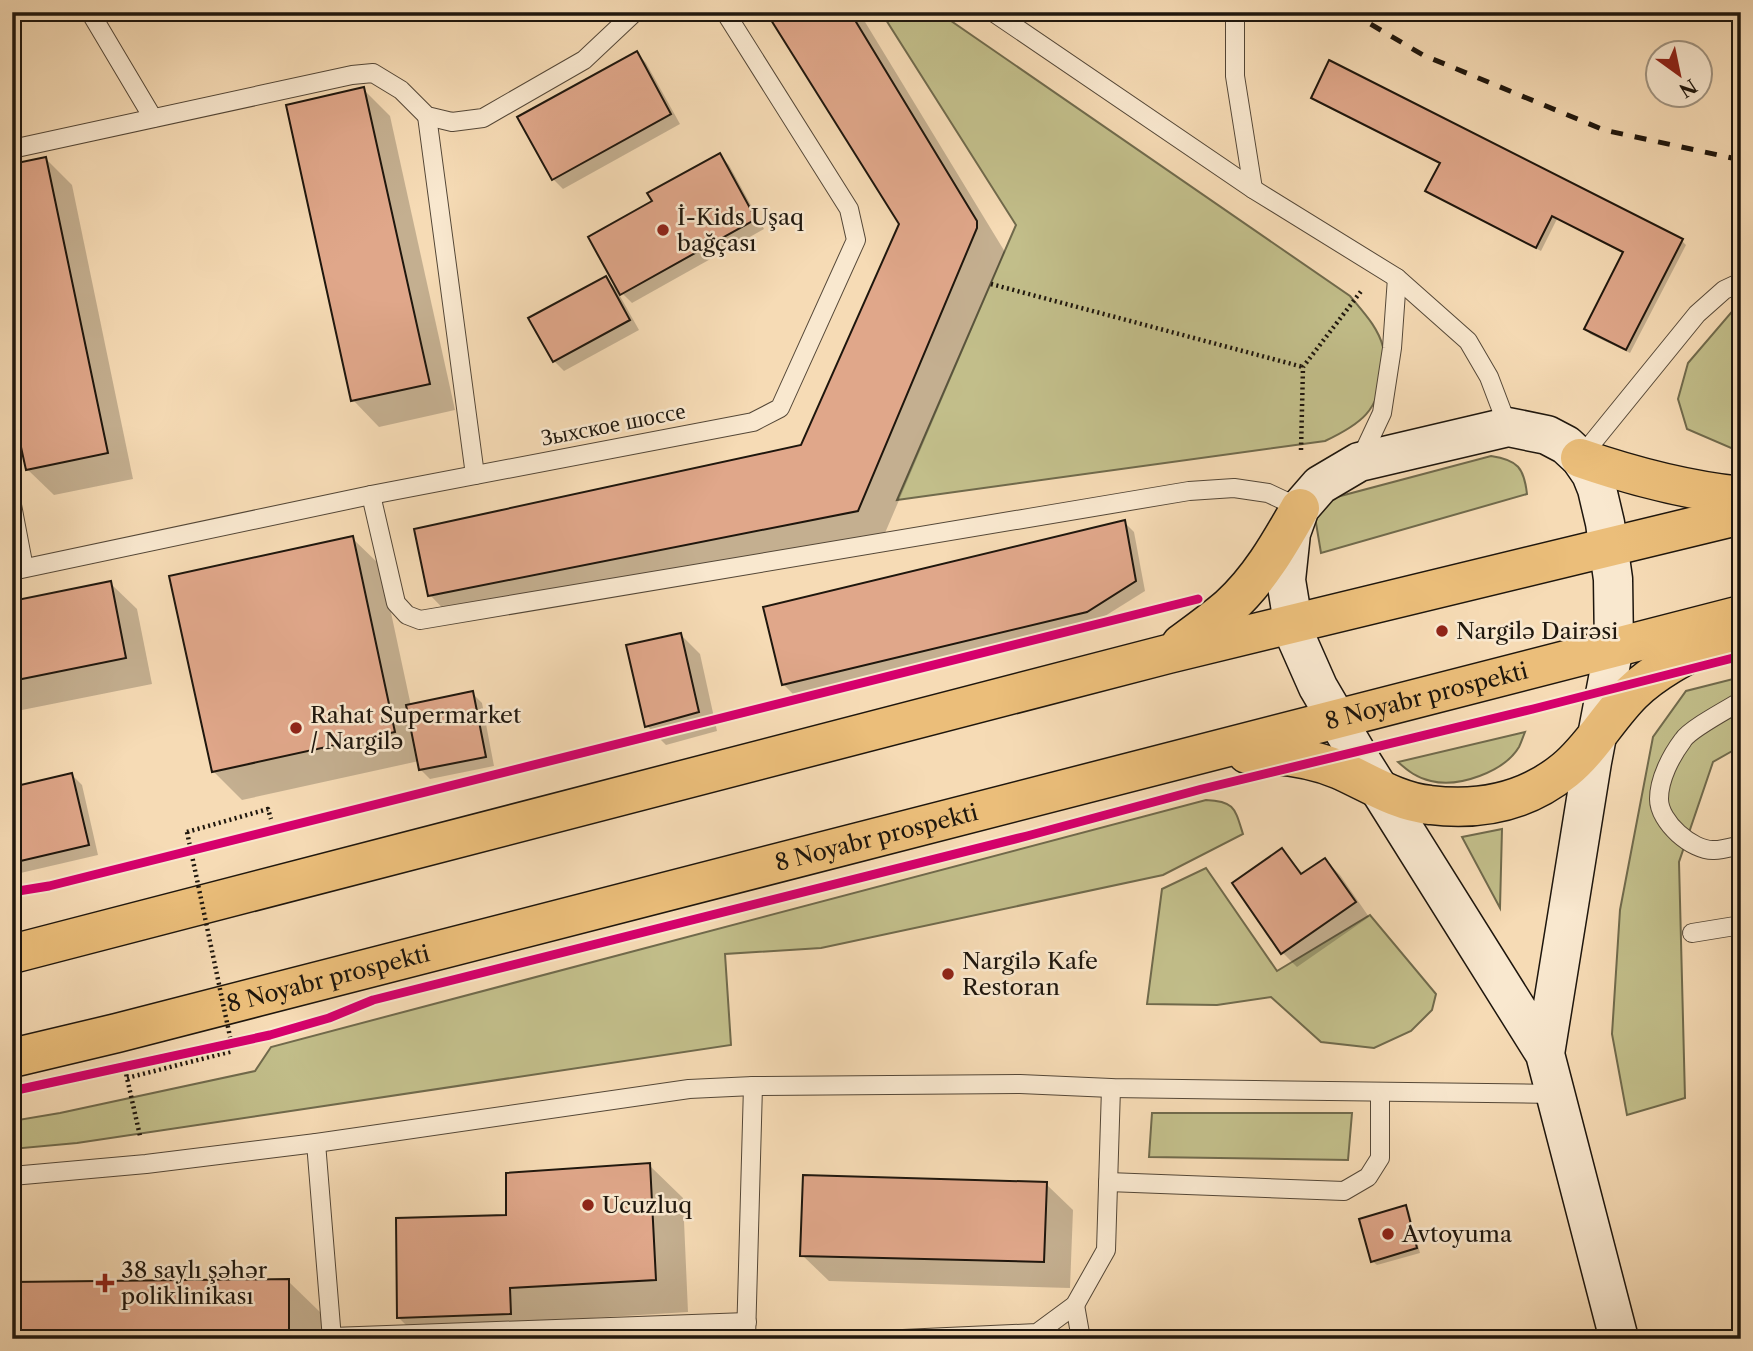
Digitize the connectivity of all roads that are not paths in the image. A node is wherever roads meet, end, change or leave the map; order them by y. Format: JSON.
{"nodes":[{"id":1,"x":90,"y":12,"type":"edge"},
{"id":2,"x":635,"y":12,"type":"edge"},
{"id":3,"x":725,"y":12,"type":"edge"},
{"id":4,"x":993,"y":12,"type":"edge"},
{"id":5,"x":1235,"y":12,"type":"edge"},
{"id":6,"x":428,"y":116,"type":"junction"},
{"id":7,"x":153,"y":118,"type":"junction"},
{"id":8,"x":12,"y":149,"type":"edge"},
{"id":9,"x":1254,"y":189,"type":"junction"},
{"id":10,"x":1396,"y":278,"type":"junction"},
{"id":11,"x":1741,"y":282,"type":"edge"},
{"id":12,"x":1508,"y":427,"type":"junction"},
{"id":13,"x":1580,"y":457,"type":"junction"},
{"id":14,"x":1359,"y":463,"type":"junction"},
{"id":15,"x":475,"y":475,"type":"junction"},
{"id":16,"x":371,"y":495,"type":"junction"},
{"id":17,"x":1741,"y":496,"type":"edge"},
{"id":18,"x":12,"y":505,"type":"edge"},
{"id":19,"x":1300,"y":508,"type":"junction"},
{"id":20,"x":1741,"y":515,"type":"edge"},
{"id":21,"x":1609,"y":547,"type":"junction"},
{"id":22,"x":18,"y":570,"type":"edge"},
{"id":23,"x":1293,"y":623,"type":"junction"},
{"id":24,"x":1739,"y":629,"type":"edge"},
{"id":25,"x":1614,"y":647,"type":"junction"},
{"id":26,"x":1168,"y":654,"type":"junction"},
{"id":27,"x":1741,"y":701,"type":"edge"},
{"id":28,"x":1336,"y":720,"type":"junction"},
{"id":29,"x":1597,"y":735,"type":"junction"},
{"id":30,"x":1206,"y":754,"type":"junction"},
{"id":31,"x":1381,"y":790,"type":"junction"},
{"id":32,"x":1741,"y":845,"type":"edge"},
{"id":33,"x":1741,"y":925,"type":"edge"},
{"id":34,"x":1692,"y":933,"type":"dead end"},
{"id":35,"x":12,"y":954,"type":"edge"},
{"id":36,"x":1545,"y":1054,"type":"junction"},
{"id":37,"x":12,"y":1058,"type":"edge"},
{"id":38,"x":753,"y":1086,"type":"junction"},
{"id":39,"x":1111,"y":1088,"type":"junction"},
{"id":40,"x":1380,"y":1092,"type":"junction"},
{"id":41,"x":1554,"y":1094,"type":"junction"},
{"id":42,"x":316,"y":1143,"type":"junction"},
{"id":43,"x":12,"y":1176,"type":"edge"},
{"id":44,"x":1108,"y":1182,"type":"junction"},
{"id":45,"x":1075,"y":1304,"type":"junction"},
{"id":46,"x":746,"y":1330,"type":"edge"},
{"id":47,"x":332,"y":1338,"type":"edge"},
{"id":48,"x":903,"y":1339,"type":"edge"},
{"id":49,"x":1081,"y":1339,"type":"edge"},
{"id":50,"x":1619,"y":1339,"type":"edge"}],
"edges":[{"from":1,"to":7,"type":"lane"},
{"from":2,"to":6,"type":"lane"},
{"from":3,"to":15,"type":"lane","name":"Зыхское шоссе"},
{"from":4,"to":9,"type":"lane"},
{"from":5,"to":9,"type":"lane"},
{"from":6,"to":7,"type":"lane"},
{"from":6,"to":15,"type":"lane"},
{"from":7,"to":8,"type":"lane"},
{"from":9,"to":10,"type":"lane"},
{"from":10,"to":12,"type":"lane"},
{"from":10,"to":14,"type":"lane"},
{"from":11,"to":13,"type":"lane"},
{"from":12,"to":13,"type":"main road"},
{"from":12,"to":14,"type":"main road"},
{"from":13,"to":17,"type":"highway"},
{"from":13,"to":21,"type":"main road"},
{"from":14,"to":19,"type":"main road"},
{"from":15,"to":16,"type":"lane","name":"Зыхское шоссе"},
{"from":16,"to":19,"type":"lane"},
{"from":16,"to":22,"type":"lane","name":"Зыхское шоссе"},
{"from":18,"to":22,"type":"lane"},
{"from":19,"to":23,"type":"main road"},
{"from":19,"to":26,"type":"highway"},
{"from":20,"to":21,"type":"highway"},
{"from":21,"to":23,"type":"highway"},
{"from":21,"to":25,"type":"main road"},
{"from":23,"to":26,"type":"highway"},
{"from":23,"to":28,"type":"main road"},
{"from":24,"to":25,"type":"highway","name":"8 Noyabr prospekti"},
{"from":24,"to":29,"type":"highway"},
{"from":25,"to":28,"type":"highway","name":"8 Noyabr prospekti"},
{"from":25,"to":29,"type":"main road"},
{"from":26,"to":35,"type":"highway"},
{"from":27,"to":32,"type":"lane"},
{"from":28,"to":30,"type":"highway","name":"8 Noyabr prospekti"},
{"from":28,"to":31,"type":"main road"},
{"from":29,"to":31,"type":"highway"},
{"from":29,"to":36,"type":"main road"},
{"from":30,"to":31,"type":"highway"},
{"from":30,"to":37,"type":"highway","name":"8 Noyabr prospekti"},
{"from":31,"to":36,"type":"main road"},
{"from":33,"to":34,"type":"lane"},
{"from":36,"to":41,"type":"main road"},
{"from":38,"to":39,"type":"lane"},
{"from":38,"to":42,"type":"lane"},
{"from":38,"to":46,"type":"lane"},
{"from":39,"to":40,"type":"lane"},
{"from":39,"to":44,"type":"lane"},
{"from":40,"to":41,"type":"lane"},
{"from":40,"to":44,"type":"lane"},
{"from":41,"to":50,"type":"main road"},
{"from":42,"to":43,"type":"lane"},
{"from":42,"to":47,"type":"lane"},
{"from":44,"to":45,"type":"lane"},
{"from":45,"to":48,"type":"lane"},
{"from":45,"to":49,"type":"lane"},
{"from":46,"to":47,"type":"lane"}]}
